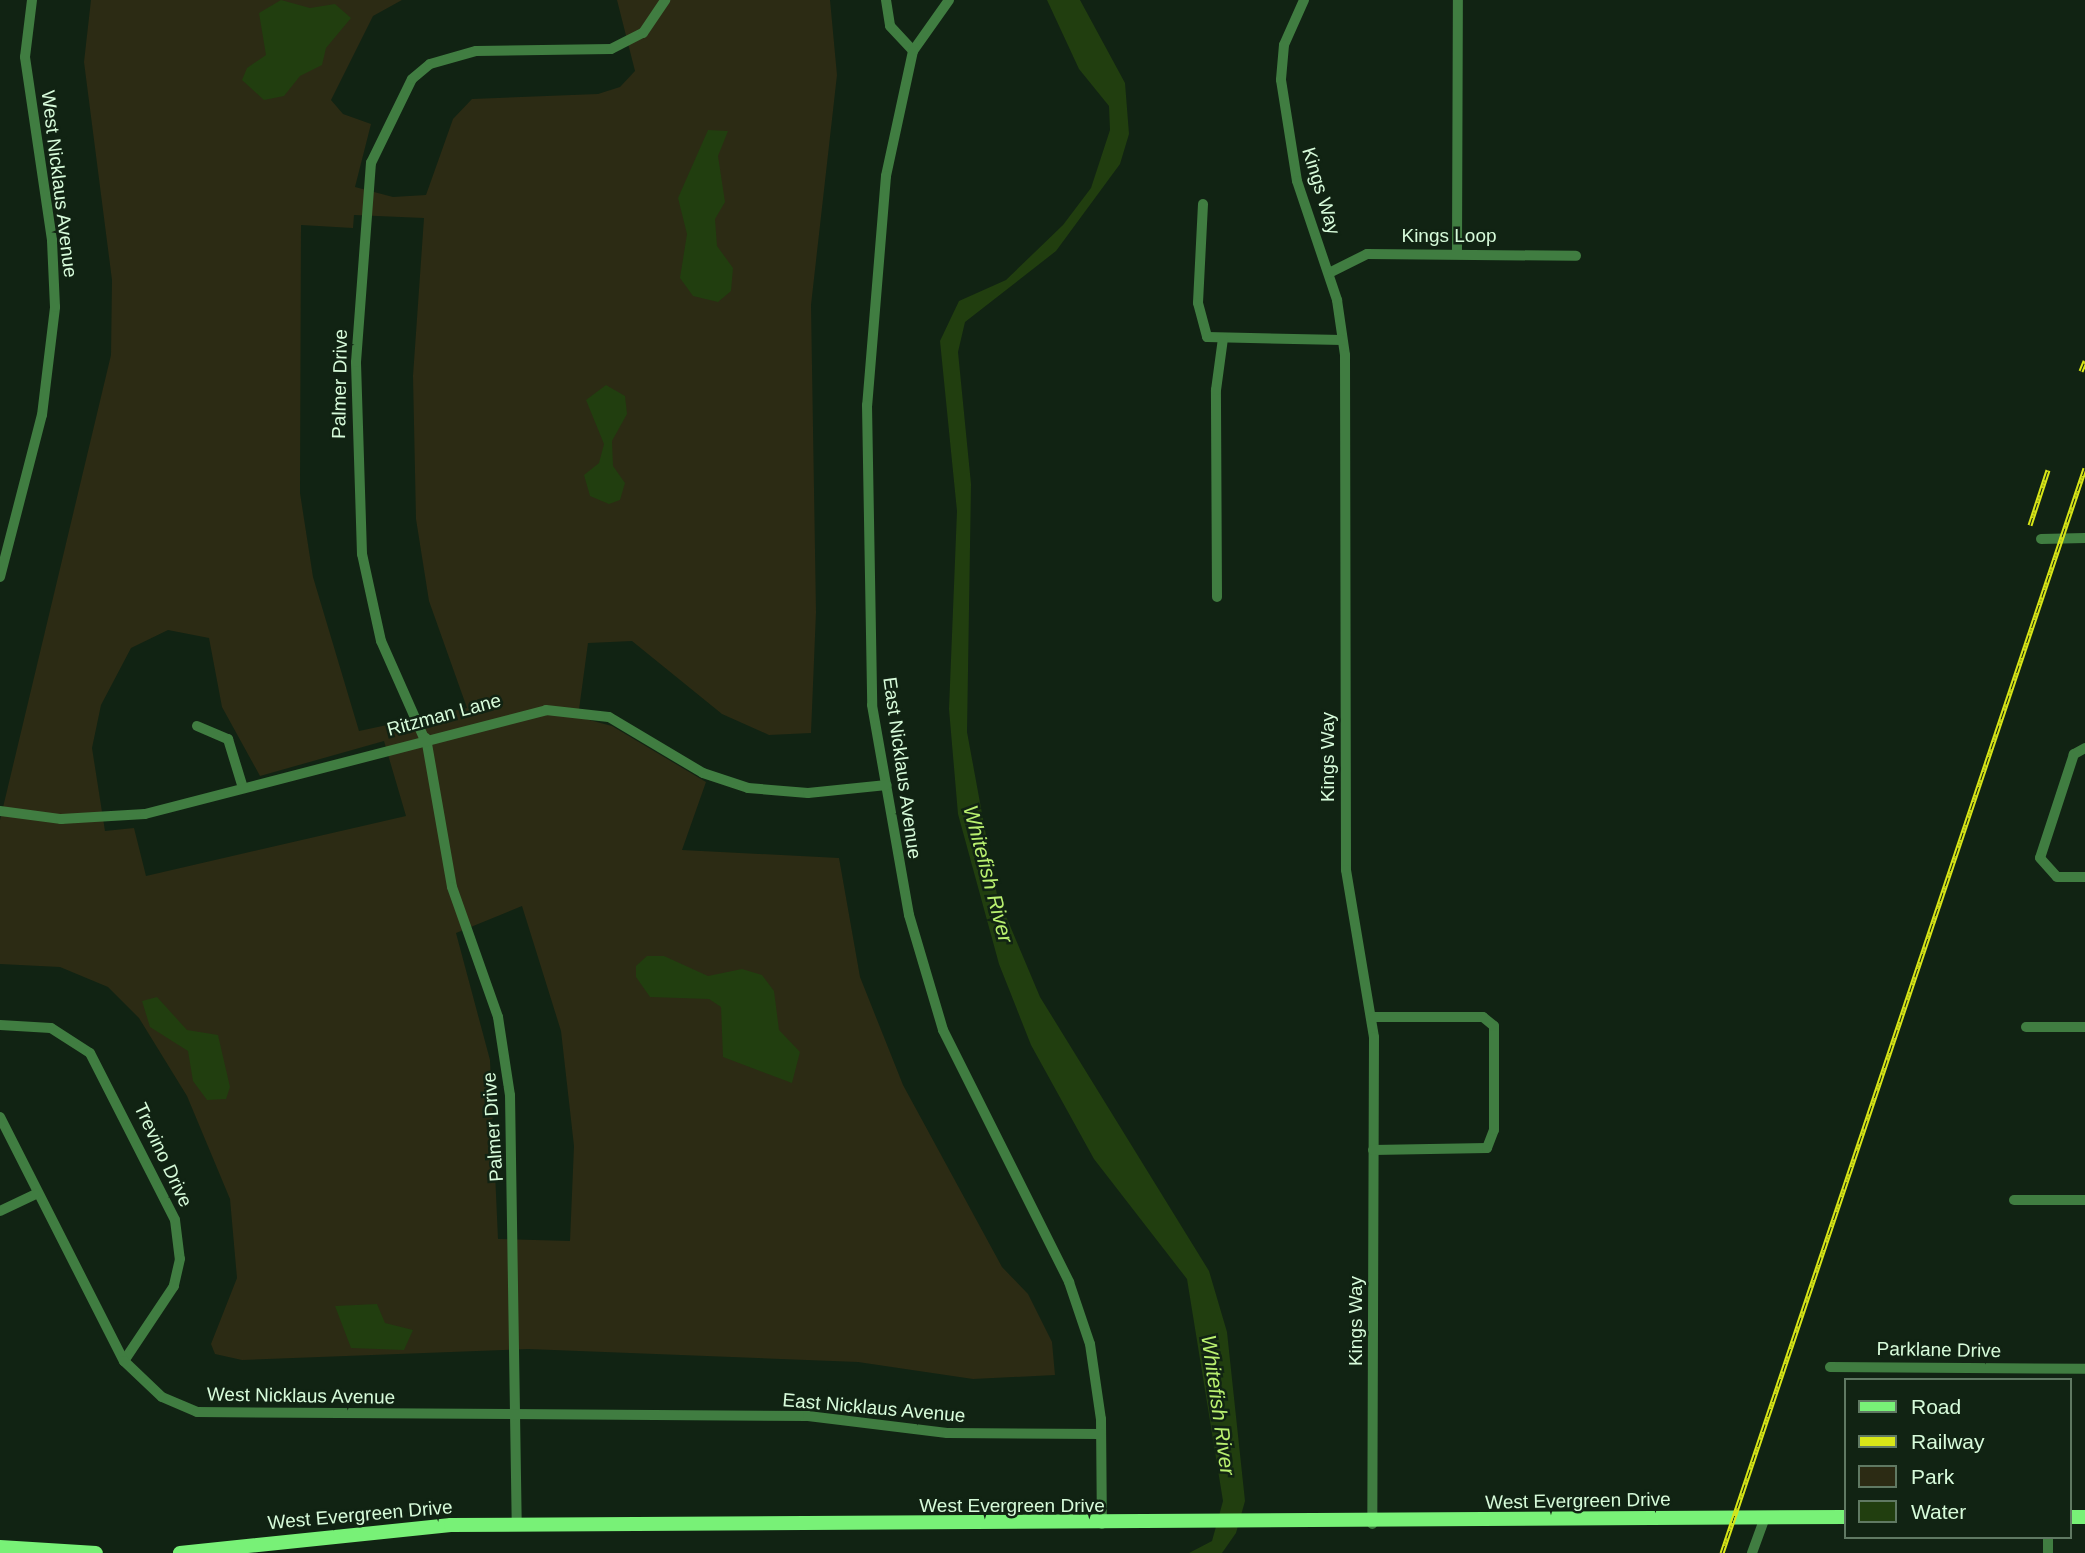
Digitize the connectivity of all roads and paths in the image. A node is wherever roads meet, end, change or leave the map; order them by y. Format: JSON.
{"nodes":[{"id":1,"x":32,"y":0,"type":"edge"},
{"id":2,"x":665,"y":0,"type":"edge"},
{"id":3,"x":886,"y":0,"type":"edge"},
{"id":4,"x":950,"y":0,"type":"edge"},
{"id":5,"x":1304,"y":0,"type":"edge"},
{"id":6,"x":1458,"y":0,"type":"edge"},
{"id":7,"x":913,"y":51,"type":"junction"},
{"id":8,"x":1203,"y":204,"type":"dead end"},
{"id":9,"x":1457,"y":252,"type":"junction"},
{"id":10,"x":1576,"y":256,"type":"dead end"},
{"id":11,"x":1329,"y":273,"type":"junction"},
{"id":12,"x":1223,"y":338,"type":"junction"},
{"id":13,"x":1342,"y":340,"type":"junction"},
{"id":14,"x":2085,"y":538,"type":"edge"},
{"id":15,"x":2041,"y":539,"type":"dead end"},
{"id":16,"x":0,"y":577,"type":"edge"},
{"id":17,"x":1217,"y":597,"type":"dead end"},
{"id":18,"x":197,"y":726,"type":"dead end"},
{"id":19,"x":425,"y":738,"type":"junction"},
{"id":20,"x":2085,"y":748,"type":"edge"},
{"id":21,"x":887,"y":785,"type":"junction"},
{"id":22,"x":243,"y":788,"type":"junction"},
{"id":23,"x":0,"y":811,"type":"edge"},
{"id":24,"x":2085,"y":877,"type":"edge"},
{"id":25,"x":1373,"y":1017,"type":"junction"},
{"id":26,"x":0,"y":1025,"type":"edge"},
{"id":27,"x":2026,"y":1027,"type":"dead end"},
{"id":28,"x":2085,"y":1027,"type":"edge"},
{"id":29,"x":0,"y":1117,"type":"edge"},
{"id":30,"x":1373,"y":1150,"type":"junction"},
{"id":31,"x":38,"y":1193,"type":"junction"},
{"id":32,"x":2014,"y":1200,"type":"dead end"},
{"id":33,"x":2085,"y":1200,"type":"edge"},
{"id":34,"x":0,"y":1211,"type":"edge"},
{"id":35,"x":124,"y":1361,"type":"junction"},
{"id":36,"x":1830,"y":1367,"type":"dead end"},
{"id":37,"x":2085,"y":1369,"type":"edge"},
{"id":38,"x":2048,"y":1374,"type":"edge"},
{"id":39,"x":517,"y":1415,"type":"junction"},
{"id":40,"x":1101,"y":1434,"type":"junction"},
{"id":41,"x":1843,"y":1517,"type":"edge"},
{"id":42,"x":1765,"y":1518,"type":"junction"},
{"id":43,"x":1102,"y":1524,"type":"junction"},
{"id":44,"x":1372,"y":1524,"type":"junction"},
{"id":45,"x":517,"y":1525,"type":"junction"},
{"id":46,"x":0,"y":1547,"type":"edge"},
{"id":47,"x":96,"y":1553,"type":"edge"},
{"id":48,"x":180,"y":1553,"type":"edge"},
{"id":49,"x":1752,"y":1553,"type":"edge"}],
"edges":[{"from":1,"to":16,"type":"street","name":"West Nicklaus Avenue"},
{"from":2,"to":19,"type":"street","name":"Palmer Drive"},
{"from":3,"to":7,"type":"street"},
{"from":4,"to":7,"type":"street","name":"East Nicklaus Avenue"},
{"from":5,"to":11,"type":"street","name":"Kings Way"},
{"from":6,"to":9,"type":"street"},
{"from":7,"to":21,"type":"street","name":"East Nicklaus Avenue"},
{"from":8,"to":12,"type":"street"},
{"from":9,"to":10,"type":"street","name":"Kings Loop"},
{"from":9,"to":11,"type":"street","name":"Kings Loop"},
{"from":11,"to":13,"type":"street","name":"Kings Way"},
{"from":12,"to":13,"type":"street"},
{"from":12,"to":17,"type":"street"},
{"from":13,"to":25,"type":"street","name":"Kings Way"},
{"from":14,"to":15,"type":"street"},
{"from":18,"to":22,"type":"street"},
{"from":19,"to":21,"type":"street","name":"Ritzman Lane"},
{"from":19,"to":22,"type":"street","name":"Ritzman Lane"},
{"from":19,"to":39,"type":"street","name":"Palmer Drive"},
{"from":20,"to":24,"type":"street"},
{"from":21,"to":40,"type":"street","name":"East Nicklaus Avenue"},
{"from":22,"to":23,"type":"street","name":"Ritzman Lane"},
{"from":25,"to":30,"type":"street","name":"Kings Way"},
{"from":25,"to":30,"type":"street"},
{"from":26,"to":35,"type":"street","name":"Trevino Drive"},
{"from":27,"to":28,"type":"street"},
{"from":29,"to":31,"type":"street","name":"West Nicklaus Avenue"},
{"from":30,"to":44,"type":"street","name":"Kings Way"},
{"from":31,"to":34,"type":"street"},
{"from":31,"to":35,"type":"street","name":"West Nicklaus Avenue"},
{"from":32,"to":33,"type":"street"},
{"from":35,"to":39,"type":"street","name":"West Nicklaus Avenue"},
{"from":36,"to":38,"type":"street","name":"Parklane Drive"},
{"from":37,"to":38,"type":"street","name":"Parklane Drive"},
{"from":39,"to":40,"type":"street","name":"East Nicklaus Avenue"},
{"from":39,"to":45,"type":"street","name":"Palmer Drive"},
{"from":40,"to":43,"type":"street","name":"East Nicklaus Avenue"},
{"from":41,"to":42,"type":"street","name":"West Evergreen Drive"},
{"from":42,"to":44,"type":"street","name":"West Evergreen Drive"},
{"from":42,"to":49,"type":"street"},
{"from":43,"to":44,"type":"street","name":"West Evergreen Drive"},
{"from":43,"to":45,"type":"street","name":"West Evergreen Drive"},
{"from":45,"to":48,"type":"street","name":"West Evergreen Drive"},
{"from":46,"to":47,"type":"street"}]}
